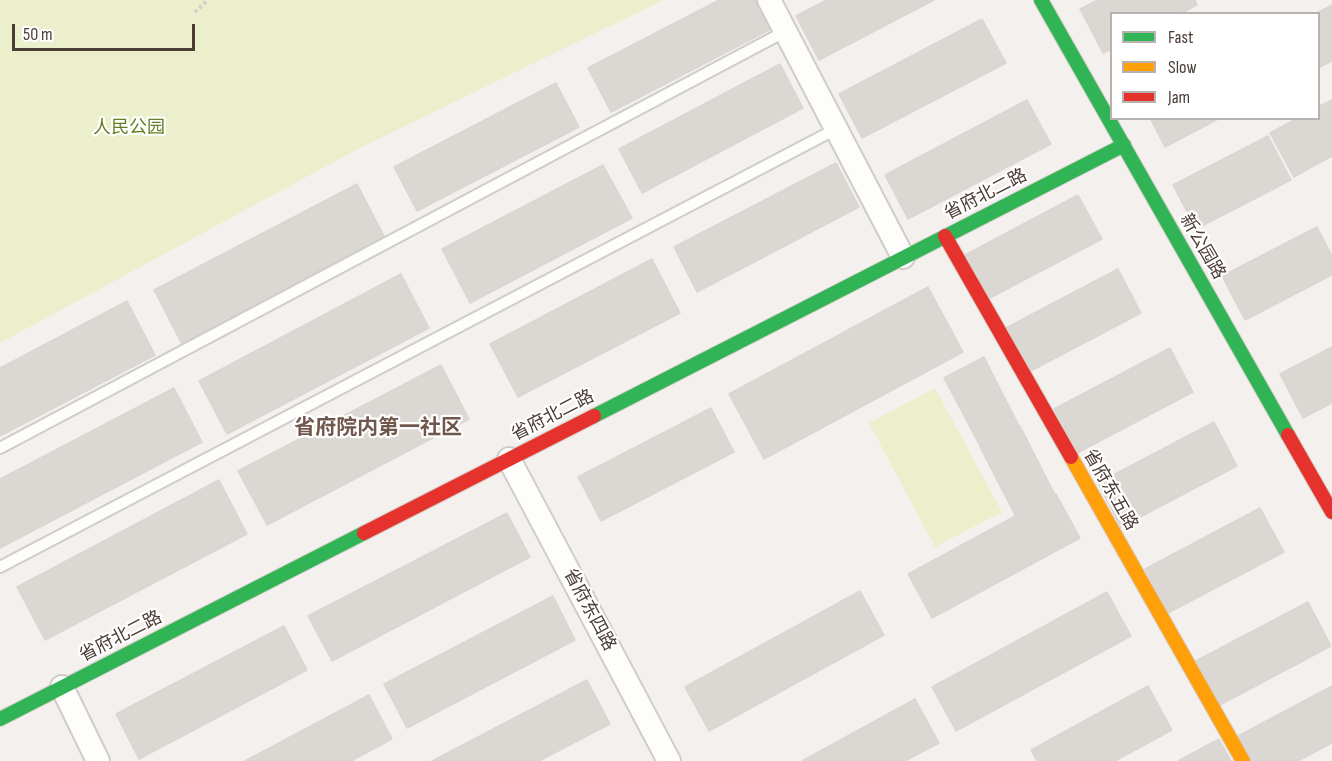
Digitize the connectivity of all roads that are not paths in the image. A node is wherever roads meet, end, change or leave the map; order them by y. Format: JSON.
{"nodes":[{"id":1,"x":769,"y":0,"type":"edge"},
{"id":2,"x":1041,"y":0,"type":"edge"},
{"id":3,"x":786,"y":32,"type":"junction"},
{"id":4,"x":836,"y":129,"type":"junction"},
{"id":5,"x":1124,"y":145,"type":"junction"},
{"id":6,"x":945,"y":236,"type":"junction"},
{"id":7,"x":903,"y":257,"type":"junction"},
{"id":8,"x":0,"y":448,"type":"edge"},
{"id":9,"x":508,"y":459,"type":"junction"},
{"id":10,"x":1332,"y":512,"type":"edge"},
{"id":11,"x":0,"y":567,"type":"edge"},
{"id":12,"x":62,"y":687,"type":"junction"},
{"id":13,"x":0,"y":719,"type":"edge"},
{"id":14,"x":98,"y":761,"type":"edge"},
{"id":15,"x":669,"y":761,"type":"edge"},
{"id":16,"x":1243,"y":761,"type":"edge"}],
"edges":[{"from":1,"to":3,"type":"street"},
{"from":2,"to":5,"type":"street","name":"新公园路"},
{"from":3,"to":4,"type":"street"},
{"from":3,"to":8,"type":"lane"},
{"from":4,"to":7,"type":"street"},
{"from":4,"to":11,"type":"lane"},
{"from":5,"to":6,"type":"street","name":"省府北二路"},
{"from":5,"to":10,"type":"street","name":"新公园路"},
{"from":6,"to":7,"type":"street","name":"省府北二路"},
{"from":6,"to":16,"type":"street","name":"省府东五路"},
{"from":7,"to":9,"type":"street","name":"省府北二路"},
{"from":9,"to":12,"type":"street","name":"省府北二路"},
{"from":9,"to":15,"type":"street","name":"省府东四路"},
{"from":12,"to":13,"type":"street","name":"省府北二路"},
{"from":12,"to":14,"type":"street"}]}
